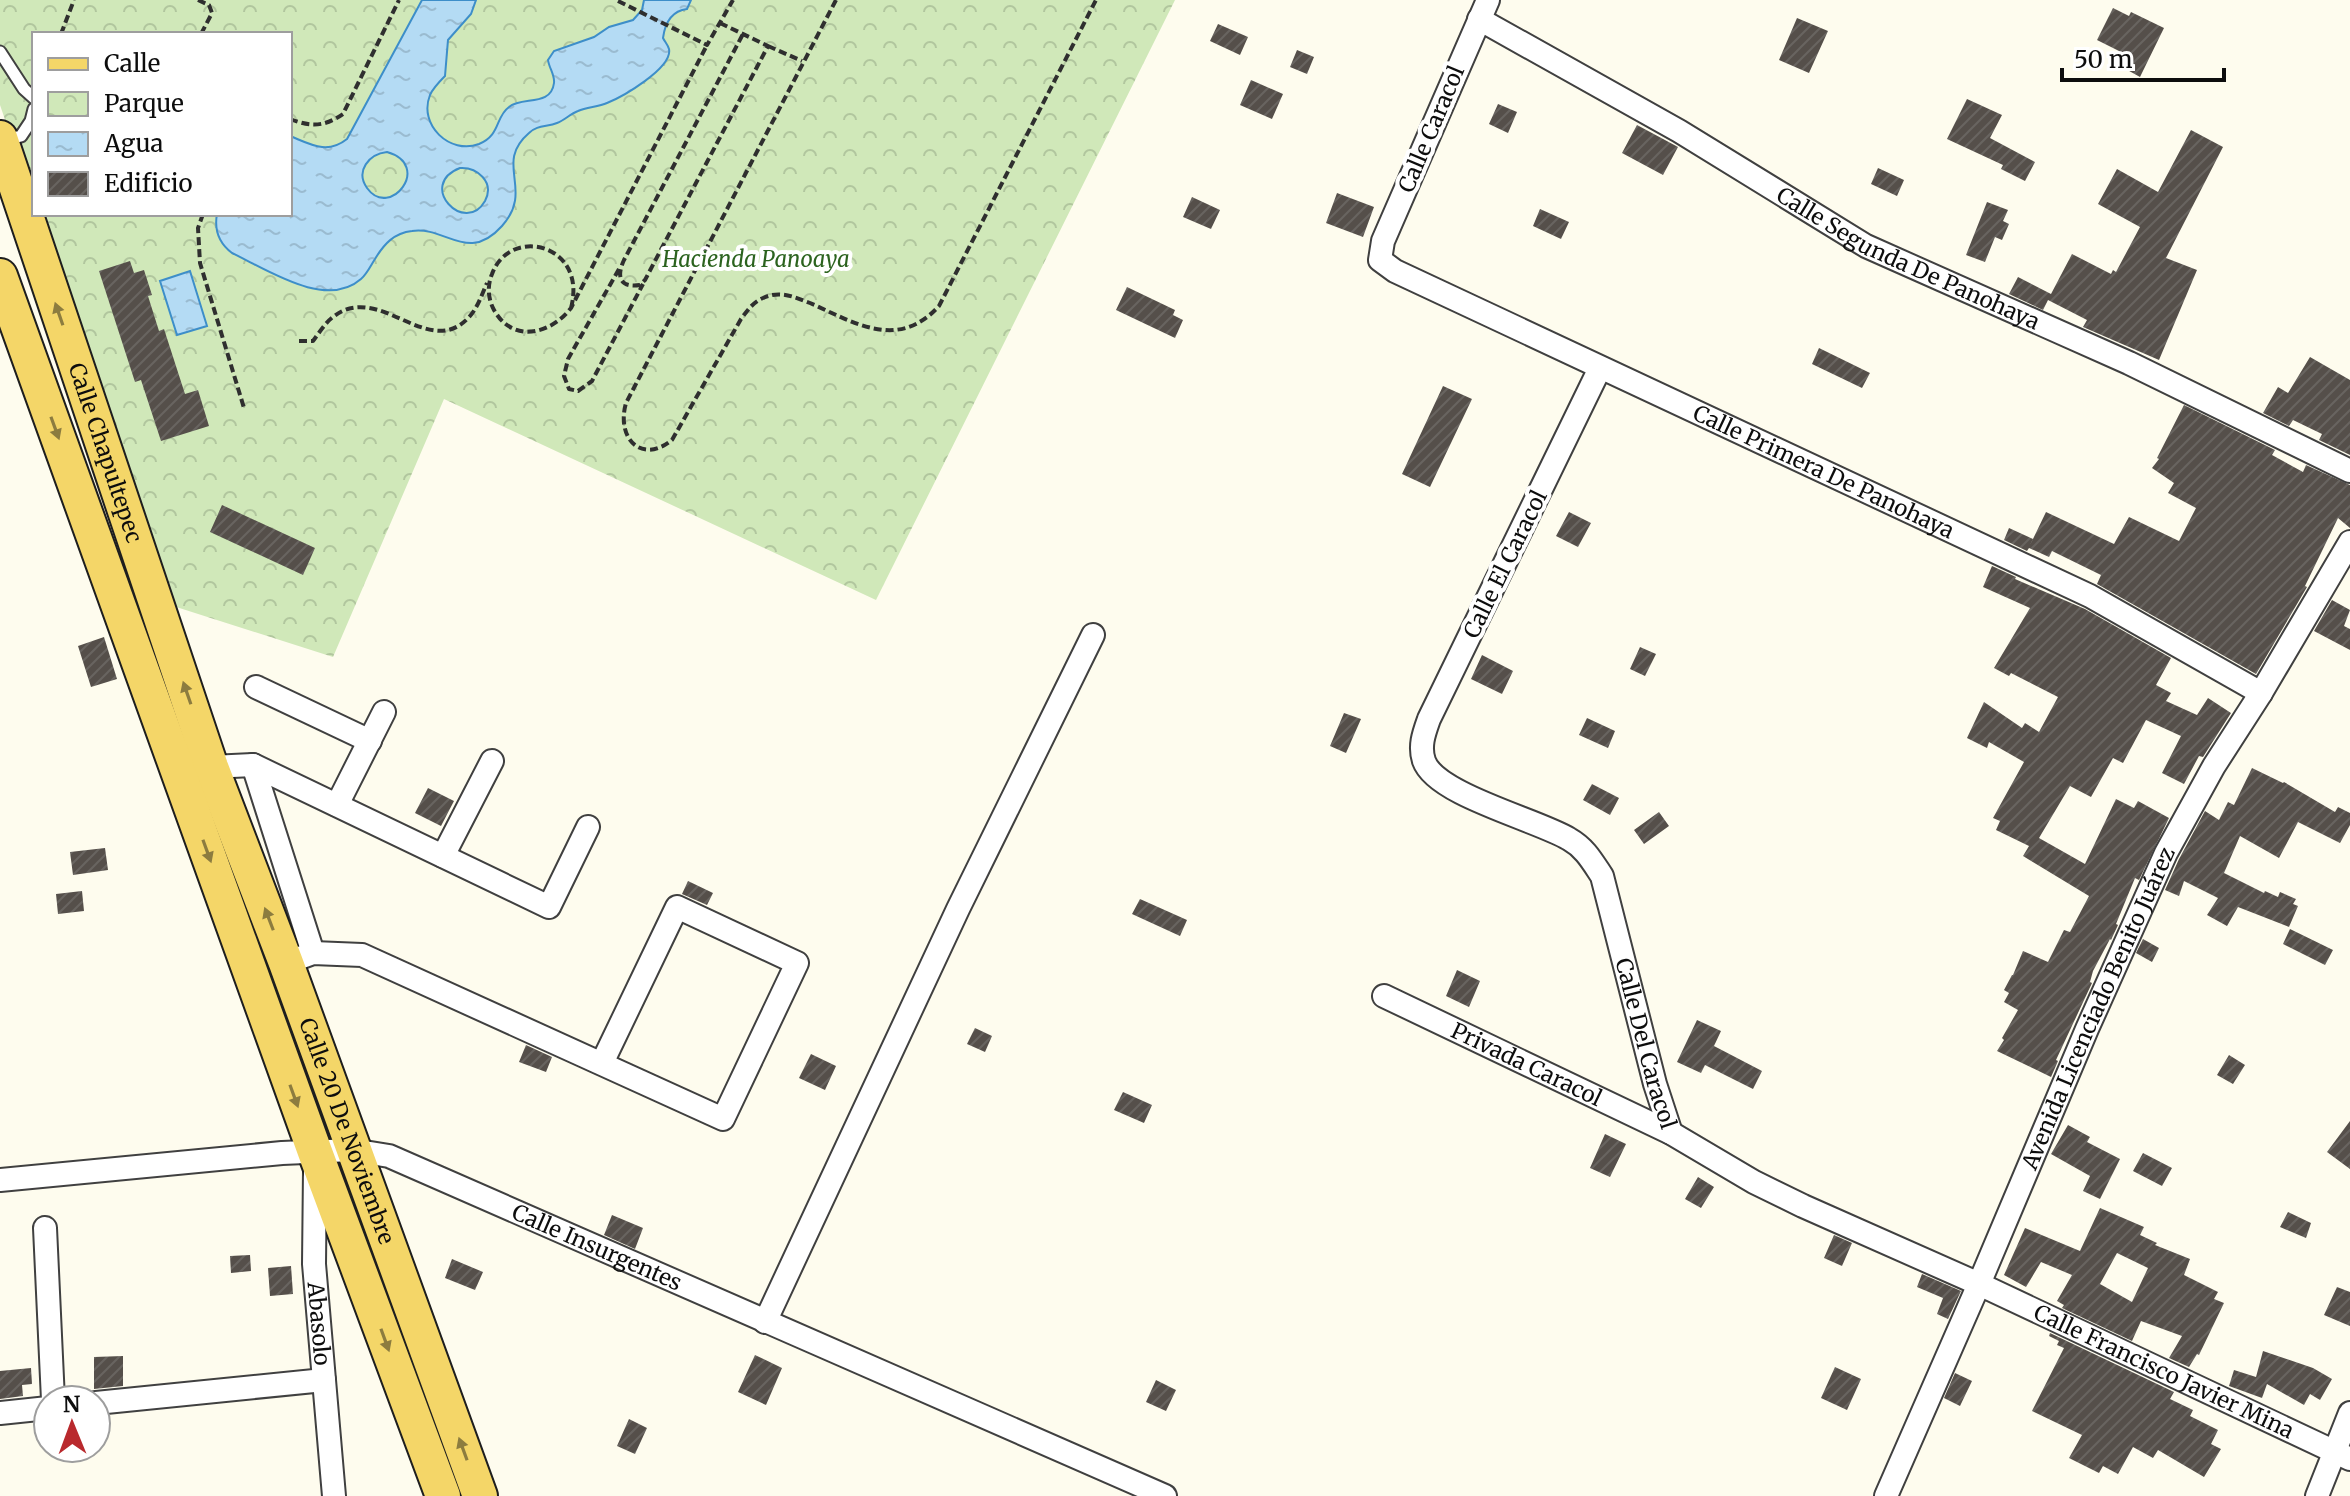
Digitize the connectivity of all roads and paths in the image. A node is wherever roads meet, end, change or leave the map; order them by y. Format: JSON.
{"nodes":[{"id":1,"x":74,"y":0,"type":"edge"},
{"id":2,"x":198,"y":0,"type":"edge"},
{"id":3,"x":399,"y":0,"type":"edge"},
{"id":4,"x":733,"y":0,"type":"edge"},
{"id":5,"x":836,"y":0,"type":"edge"},
{"id":6,"x":1096,"y":0,"type":"edge"},
{"id":7,"x":618,"y":1,"type":"edge"},
{"id":8,"x":1484,"y":10,"type":"edge"},
{"id":9,"x":720,"y":23,"type":"junction"},
{"id":10,"x":62,"y":32,"type":"edge"},
{"id":11,"x":202,"y":32,"type":"edge"},
{"id":12,"x":743,"y":34,"type":"junction"},
{"id":13,"x":707,"y":45,"type":"junction"},
{"id":14,"x":768,"y":46,"type":"junction"},
{"id":15,"x":0,"y":52,"type":"edge"},
{"id":16,"x":803,"y":62,"type":"junction"},
{"id":17,"x":32,"y":96,"type":"edge"},
{"id":18,"x":32,"y":117,"type":"edge"},
{"id":19,"x":292,"y":120,"type":"edge"},
{"id":20,"x":0,"y":140,"type":"edge"},
{"id":21,"x":30,"y":216,"type":"edge"},
{"id":22,"x":202,"y":216,"type":"edge"},
{"id":23,"x":624,"y":260,"type":"junction"},
{"id":24,"x":1380,"y":260,"type":"joint"},
{"id":25,"x":0,"y":276,"type":"edge"},
{"id":26,"x":490,"y":277,"type":"junction"},
{"id":27,"x":645,"y":280,"type":"junction"},
{"id":28,"x":571,"y":308,"type":"junction"},
{"id":29,"x":299,"y":341,"type":"dead end"},
{"id":30,"x":1600,"y":368,"type":"junction"},
{"id":31,"x":244,"y":408,"type":"dead end"},
{"id":32,"x":2350,"y":471,"type":"edge"},
{"id":33,"x":2350,"y":542,"type":"edge"},
{"id":34,"x":1093,"y":635,"type":"dead end"},
{"id":35,"x":256,"y":687,"type":"dead end"},
{"id":36,"x":2261,"y":693,"type":"junction"},
{"id":37,"x":384,"y":712,"type":"dead end"},
{"id":38,"x":370,"y":741,"type":"junction"},
{"id":39,"x":492,"y":761,"type":"dead end"},
{"id":40,"x":1424,"y":763,"type":"joint"},
{"id":41,"x":253,"y":765,"type":"junction"},
{"id":42,"x":196,"y":772,"type":"junction"},
{"id":43,"x":337,"y":805,"type":"junction"},
{"id":44,"x":588,"y":827,"type":"dead end"},
{"id":45,"x":443,"y":856,"type":"junction"},
{"id":46,"x":300,"y":958,"type":"junction"},
{"id":47,"x":1384,"y":996,"type":"dead end"},
{"id":48,"x":602,"y":1063,"type":"junction"},
{"id":49,"x":1671,"y":1133,"type":"junction"},
{"id":50,"x":352,"y":1150,"type":"junction"},
{"id":51,"x":315,"y":1152,"type":"junction"},
{"id":52,"x":0,"y":1180,"type":"edge"},
{"id":53,"x":45,"y":1228,"type":"dead end"},
{"id":54,"x":1979,"y":1284,"type":"junction"},
{"id":55,"x":765,"y":1322,"type":"junction"},
{"id":56,"x":324,"y":1380,"type":"junction"},
{"id":57,"x":52,"y":1384,"type":"edge"},
{"id":58,"x":112,"y":1401,"type":"edge"},
{"id":59,"x":32,"y":1410,"type":"edge"},
{"id":60,"x":0,"y":1413,"type":"edge"},
{"id":61,"x":2350,"y":1413,"type":"edge"},
{"id":62,"x":2342,"y":1455,"type":"edge"},
{"id":63,"x":334,"y":1496,"type":"edge"},
{"id":64,"x":443,"y":1496,"type":"edge"},
{"id":65,"x":480,"y":1496,"type":"edge"},
{"id":66,"x":1165,"y":1496,"type":"edge"},
{"id":67,"x":1886,"y":1496,"type":"edge"},
{"id":68,"x":2317,"y":1496,"type":"edge"}],
"edges":[{"from":1,"to":10,"type":"path"},
{"from":2,"to":11,"type":"path"},
{"from":3,"to":19,"type":"path"},
{"from":4,"to":9,"type":"path"},
{"from":5,"to":16,"type":"path"},
{"from":6,"to":16,"type":"path"},
{"from":7,"to":13,"type":"path"},
{"from":8,"to":24,"type":"street","name":"Calle Caracol"},
{"from":8,"to":32,"type":"street","name":"Calle Segunda De Panohaya"},
{"from":9,"to":12,"type":"path"},
{"from":9,"to":13,"type":"path"},
{"from":12,"to":14,"type":"path"},
{"from":12,"to":23,"type":"path"},
{"from":13,"to":28,"type":"path"},
{"from":14,"to":16,"type":"path"},
{"from":14,"to":27,"type":"path"},
{"from":15,"to":17,"type":"lane"},
{"from":18,"to":20,"type":"lane"},
{"from":20,"to":21,"type":"main road","name":"Calle Chapultepec"},
{"from":42,"to":21,"type":"main road","name":"Calle Chapultepec","one_way":true},
{"from":22,"to":31,"type":"path"},
{"from":23,"to":27,"type":"path"},
{"from":23,"to":27,"type":"path"},
{"from":24,"to":30,"type":"street","name":"Calle Primera De Panohaya"},
{"from":25,"to":42,"type":"main road","name":"Calle Chapultepec","one_way":true},
{"from":26,"to":28,"type":"path"},
{"from":26,"to":28,"type":"path"},
{"from":26,"to":29,"type":"path"},
{"from":30,"to":36,"type":"street","name":"Calle Primera De Panohaya"},
{"from":30,"to":40,"type":"street","name":"Calle El Caracol"},
{"from":33,"to":36,"type":"street","name":"Avenida Licenciado Benito Juárez"},
{"from":34,"to":55,"type":"street"},
{"from":35,"to":38,"type":"street"},
{"from":36,"to":54,"type":"street","name":"Avenida Licenciado Benito Juárez"},
{"from":37,"to":38,"type":"street"},
{"from":38,"to":43,"type":"street"},
{"from":39,"to":45,"type":"street"},
{"from":40,"to":49,"type":"street","name":"Calle Del Caracol"},
{"from":41,"to":42,"type":"street"},
{"from":41,"to":43,"type":"street"},
{"from":41,"to":46,"type":"street"},
{"from":46,"to":42,"type":"main road","name":"Calle 20 De Noviembre","one_way":true},
{"from":42,"to":51,"type":"main road","name":"Calle 20 De Noviembre","one_way":true},
{"from":43,"to":45,"type":"street"},
{"from":44,"to":45,"type":"street"},
{"from":46,"to":48,"type":"street"},
{"from":46,"to":50,"type":"main road","name":"Calle 20 De Noviembre"},
{"from":47,"to":49,"type":"street","name":"Privada Caracol"},
{"from":48,"to":48,"type":"street"},
{"from":49,"to":54,"type":"street","name":"Calle Del Caracol"},
{"from":50,"to":51,"type":"street","name":"Calle Insurgentes"},
{"from":50,"to":55,"type":"street","name":"Calle Insurgentes"},
{"from":65,"to":50,"type":"main road","name":"Calle 20 De Noviembre","one_way":true},
{"from":51,"to":52,"type":"street","name":"Calle Insurgentes"},
{"from":51,"to":56,"type":"street","name":"Abasolo"},
{"from":51,"to":64,"type":"main road","name":"Calle 20 De Noviembre","one_way":true},
{"from":53,"to":57,"type":"street"},
{"from":54,"to":62,"type":"street","name":"Calle Francisco Javier Mina"},
{"from":54,"to":67,"type":"street","name":"Avenida Licenciado Benito Juárez"},
{"from":55,"to":66,"type":"street","name":"Calle Insurgentes"},
{"from":56,"to":58,"type":"street"},
{"from":56,"to":63,"type":"street","name":"Abasolo"},
{"from":59,"to":60,"type":"street"},
{"from":61,"to":62,"type":"street"},
{"from":62,"to":68,"type":"street"}]}
